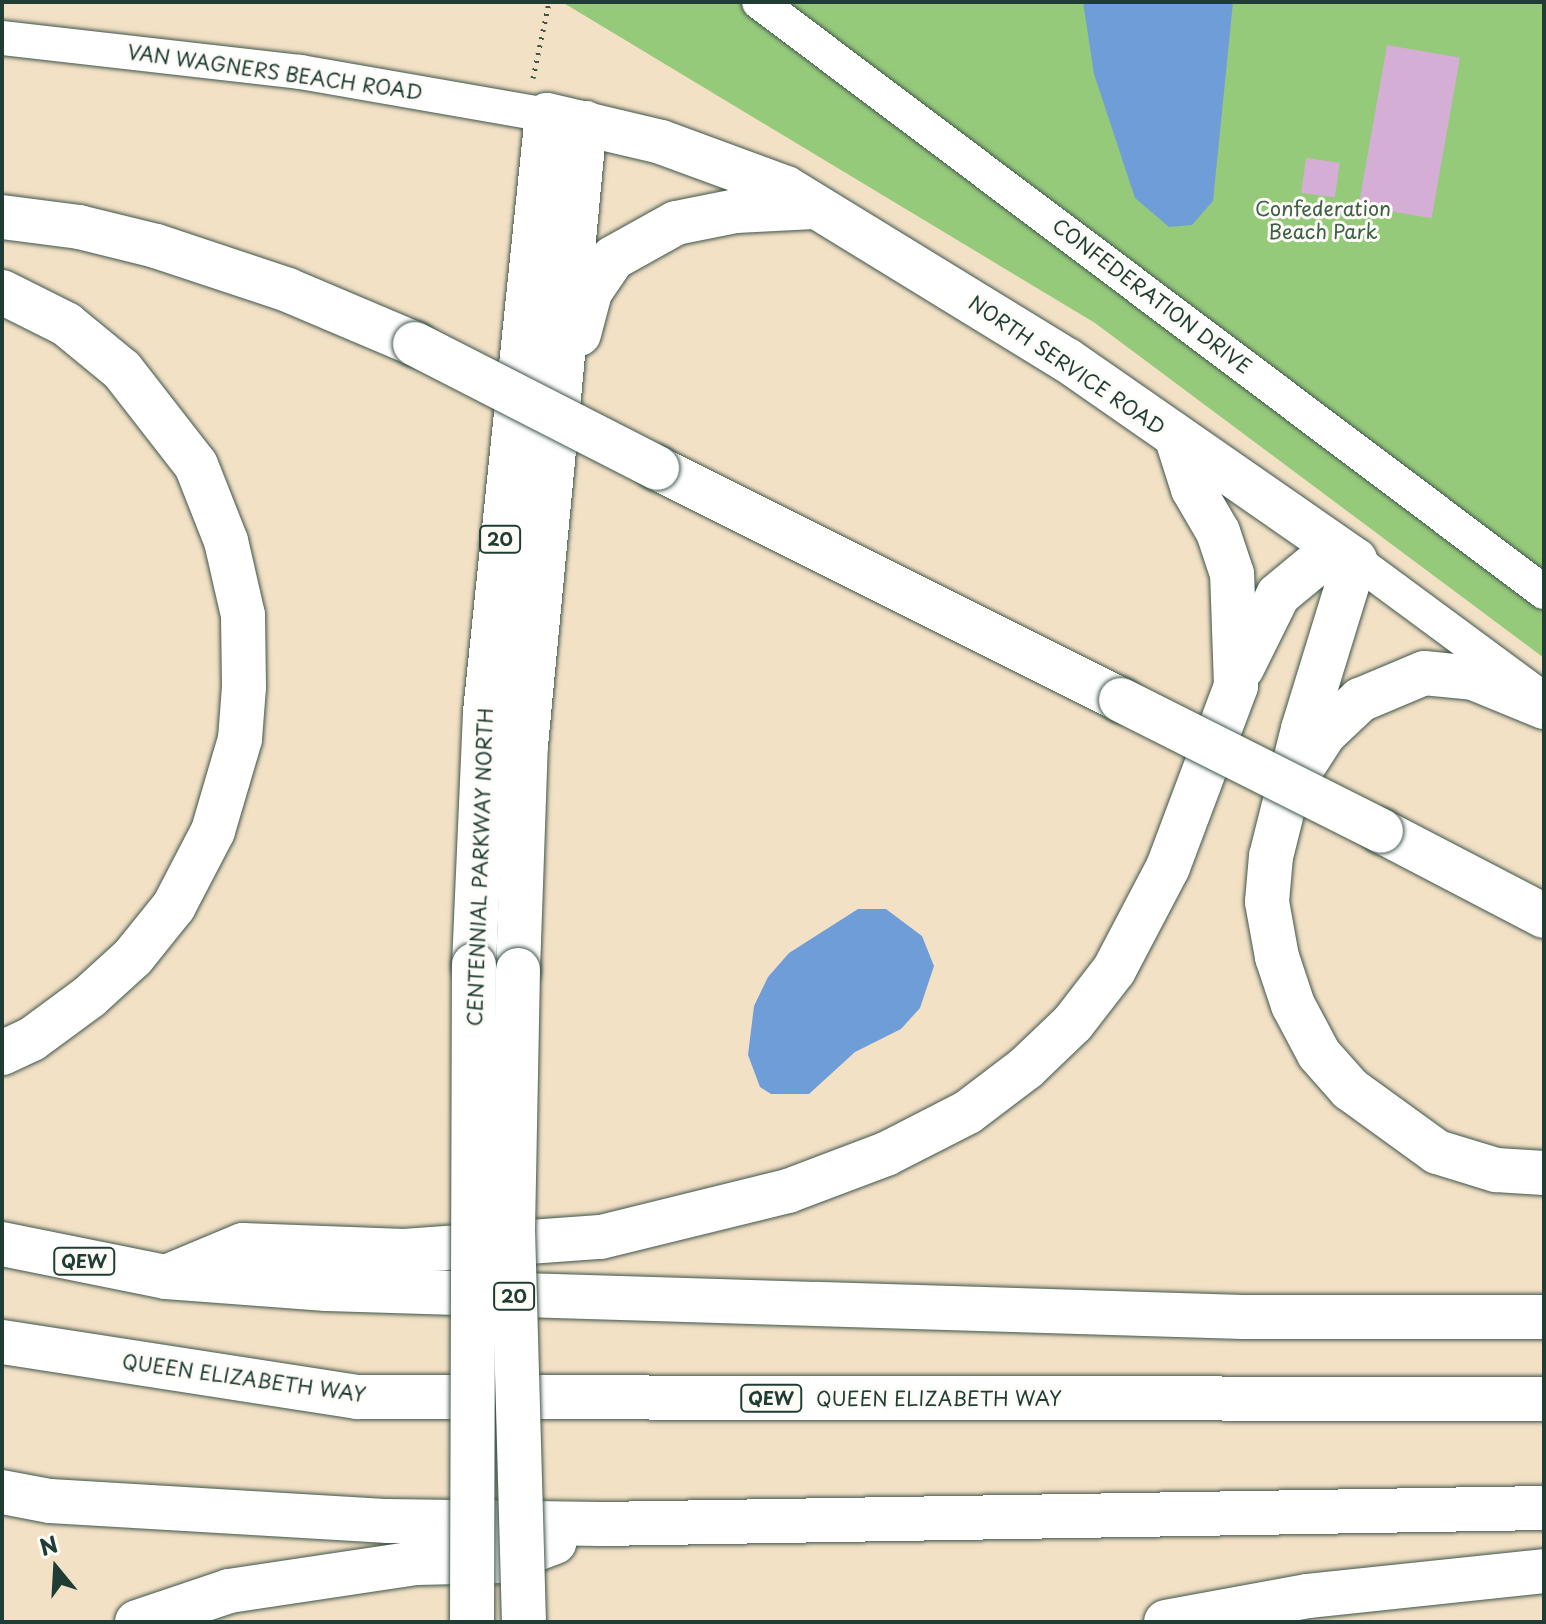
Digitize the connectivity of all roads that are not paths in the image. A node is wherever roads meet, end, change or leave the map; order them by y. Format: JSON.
{"nodes":[{"id":1,"x":759,"y":2,"type":"edge"},
{"id":2,"x":2,"y":38,"type":"edge"},
{"id":3,"x":555,"y":105,"type":"junction"},
{"id":4,"x":817,"y":207,"type":"junction"},
{"id":5,"x":2,"y":217,"type":"edge"},
{"id":6,"x":2,"y":292,"type":"edge"},
{"id":7,"x":560,"y":376,"type":"junction"},
{"id":8,"x":1177,"y":439,"type":"junction"},
{"id":9,"x":1345,"y":554,"type":"junction"},
{"id":10,"x":1544,"y":592,"type":"edge"},
{"id":11,"x":1236,"y":686,"type":"junction"},
{"id":12,"x":1544,"y":699,"type":"edge"},
{"id":13,"x":1544,"y":707,"type":"edge"},
{"id":14,"x":1293,"y":782,"type":"junction"},
{"id":15,"x":1544,"y":916,"type":"edge"},
{"id":16,"x":2,"y":1053,"type":"edge"},
{"id":17,"x":1544,"y":1173,"type":"edge"},
{"id":18,"x":2,"y":1244,"type":"edge"},
{"id":19,"x":166,"y":1277,"type":"junction"},
{"id":20,"x":1544,"y":1317,"type":"edge"},
{"id":21,"x":2,"y":1342,"type":"edge"},
{"id":22,"x":1544,"y":1399,"type":"edge"},
{"id":23,"x":2,"y":1492,"type":"edge"},
{"id":24,"x":1544,"y":1508,"type":"edge"},
{"id":25,"x":600,"y":1524,"type":"junction"},
{"id":26,"x":1544,"y":1571,"type":"edge"},
{"id":27,"x":137,"y":1622,"type":"edge"},
{"id":28,"x":472,"y":1622,"type":"edge"},
{"id":29,"x":524,"y":1622,"type":"edge"},
{"id":30,"x":1166,"y":1622,"type":"edge"}],
"edges":[{"from":1,"to":10,"type":"street","name":"CONFEDERATION DRIVE"},
{"from":2,"to":3,"type":"street","name":"VAN WAGNERS BEACH ROAD"},
{"from":3,"to":4,"type":"main road","name":"NORTH SERVICE ROAD"},
{"from":3,"to":7,"type":"main road","name":"CENTENNIAL PARKWAY NORTH","number":"20"},
{"from":3,"to":28,"type":"main road","name":"CENTENNIAL PARKWAY NORTH","number":"20","bridge":true},
{"from":4,"to":7,"type":"main road"},
{"from":4,"to":8,"type":"main road","name":"NORTH SERVICE ROAD"},
{"from":5,"to":15,"type":"main road","bridge":true},
{"from":6,"to":16,"type":"main road"},
{"from":7,"to":29,"type":"main road","name":"CENTENNIAL PARKWAY NORTH","number":"20","bridge":true},
{"from":8,"to":9,"type":"main road","name":"NORTH SERVICE ROAD"},
{"from":8,"to":11,"type":"main road"},
{"from":9,"to":11,"type":"main road"},
{"from":9,"to":12,"type":"street","name":"NORTH SERVICE ROAD"},
{"from":9,"to":14,"type":"main road"},
{"from":11,"to":19,"type":"main road"},
{"from":13,"to":14,"type":"main road"},
{"from":14,"to":17,"type":"main road"},
{"from":18,"to":19,"type":"main road","number":"QEW"},
{"from":19,"to":20,"type":"main road","number":"QEW"},
{"from":21,"to":22,"type":"main road","name":"QUEEN ELIZABETH WAY","number":"QEW"},
{"from":23,"to":25,"type":"main road"},
{"from":24,"to":25,"type":"main road"},
{"from":25,"to":27,"type":"main road"},
{"from":26,"to":30,"type":"main road"}]}
